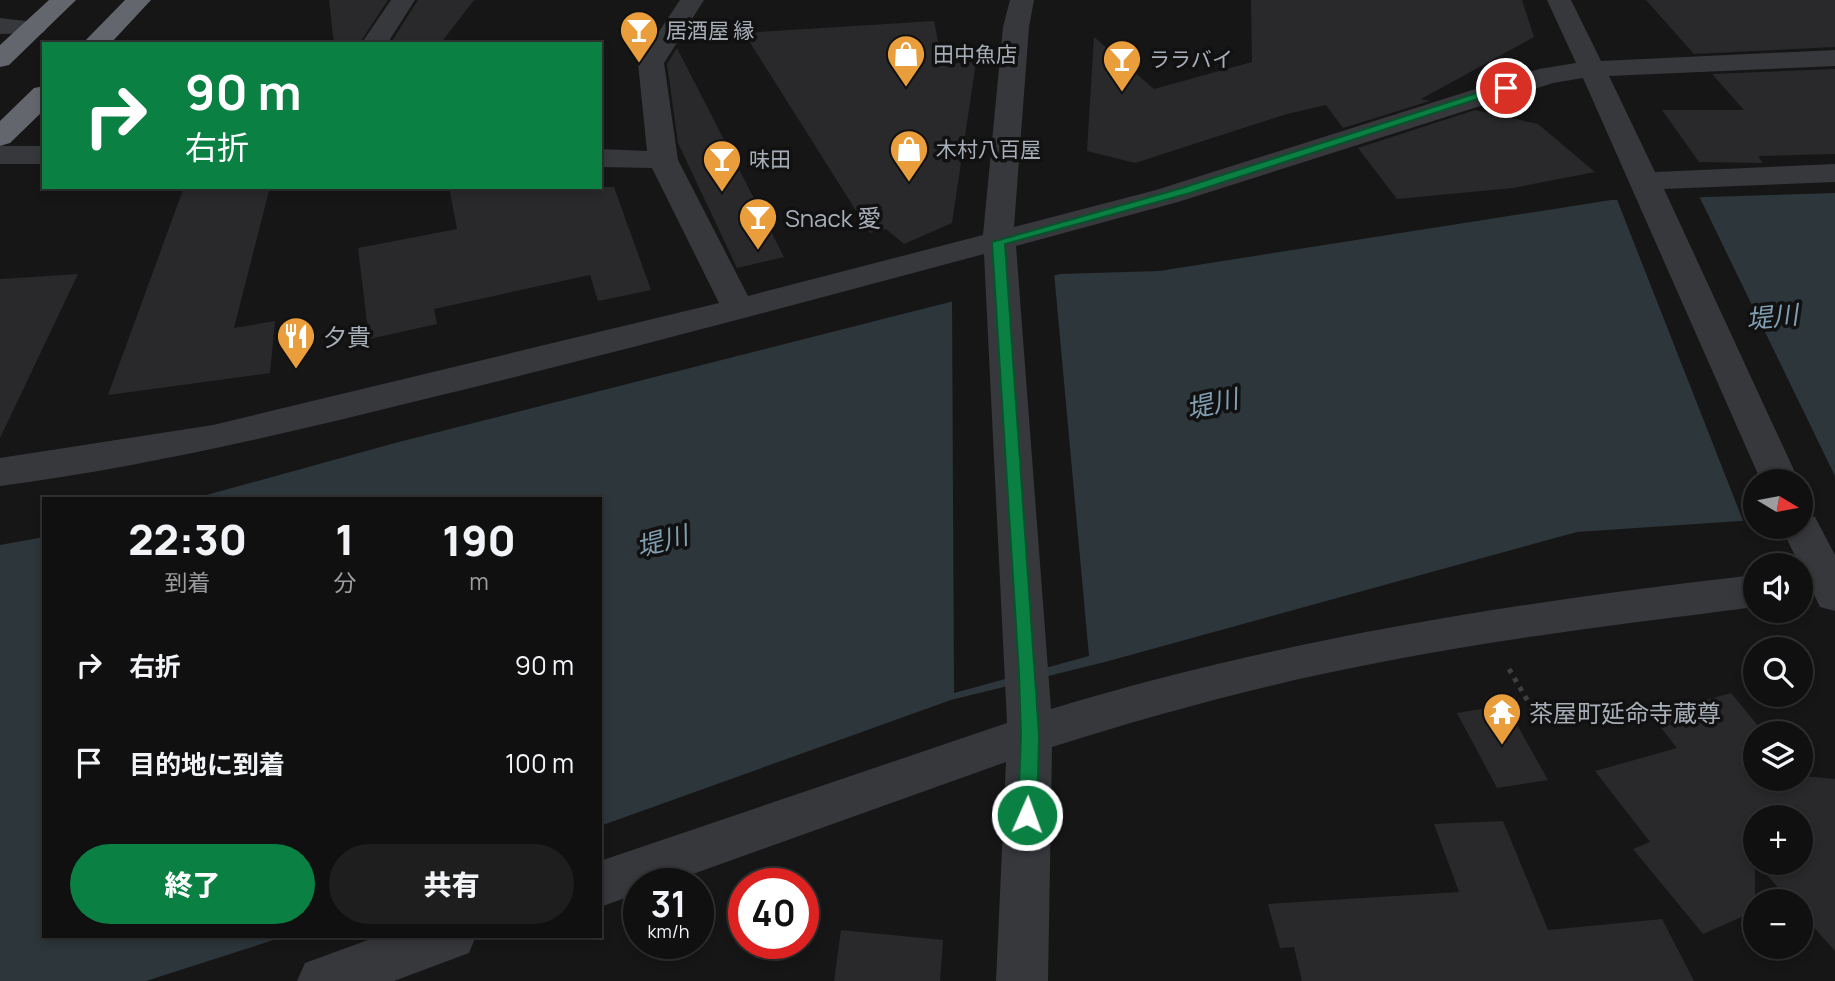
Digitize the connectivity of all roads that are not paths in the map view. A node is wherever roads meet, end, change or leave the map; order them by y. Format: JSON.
{"nodes":[{"id":1,"x":64,"y":0,"type":"edge"},
{"id":2,"x":139,"y":0,"type":"edge"},
{"id":3,"x":403,"y":0,"type":"edge"},
{"id":4,"x":692,"y":0,"type":"edge"},
{"id":5,"x":1022,"y":0,"type":"edge"},
{"id":6,"x":1559,"y":0,"type":"edge"},
{"id":7,"x":0,"y":26,"type":"edge"},
{"id":8,"x":34,"y":28,"type":"junction"},
{"id":9,"x":96,"y":42,"type":"edge"},
{"id":10,"x":375,"y":42,"type":"edge"},
{"id":11,"x":1835,"y":58,"type":"edge"},
{"id":12,"x":0,"y":60,"type":"edge"},
{"id":13,"x":1594,"y":69,"type":"junction"},
{"id":14,"x":42,"y":96,"type":"edge"},
{"id":15,"x":0,"y":137,"type":"edge"},
{"id":16,"x":0,"y":155,"type":"edge"},
{"id":17,"x":42,"y":155,"type":"edge"},
{"id":18,"x":602,"y":158,"type":"edge"},
{"id":19,"x":663,"y":160,"type":"junction"},
{"id":20,"x":1835,"y":173,"type":"edge"},
{"id":21,"x":1647,"y":185,"type":"junction"},
{"id":22,"x":999,"y":242,"type":"junction"},
{"id":23,"x":738,"y":309,"type":"junction"},
{"id":24,"x":1775,"y":469,"type":"edge"},
{"id":25,"x":0,"y":472,"type":"edge"},
{"id":26,"x":1806,"y":539,"type":"edge"},
{"id":27,"x":1825,"y":586,"type":"edge"},
{"id":28,"x":1743,"y":593,"type":"edge"},
{"id":29,"x":1030,"y":735,"type":"junction"},
{"id":30,"x":602,"y":883,"type":"edge"},
{"id":31,"x":445,"y":938,"type":"edge"},
{"id":32,"x":323,"y":981,"type":"edge"},
{"id":33,"x":1022,"y":981,"type":"edge"}],
"edges":[{"from":1,"to":8,"type":"highway"},
{"from":2,"to":9,"type":"highway"},
{"from":3,"to":10,"type":"street"},
{"from":4,"to":19,"type":"street"},
{"from":5,"to":22,"type":"street"},
{"from":6,"to":13,"type":"street"},
{"from":7,"to":8,"type":"street"},
{"from":8,"to":12,"type":"highway"},
{"from":11,"to":13,"type":"street"},
{"from":13,"to":21,"type":"street"},
{"from":13,"to":22,"type":"street"},
{"from":14,"to":15,"type":"highway"},
{"from":16,"to":17,"type":"street"},
{"from":18,"to":19,"type":"street"},
{"from":19,"to":23,"type":"street"},
{"from":20,"to":21,"type":"street"},
{"from":21,"to":24,"type":"street"},
{"from":22,"to":23,"type":"street"},
{"from":22,"to":29,"type":"street"},
{"from":23,"to":25,"type":"street"},
{"from":26,"to":27,"type":"street"},
{"from":28,"to":29,"type":"street"},
{"from":29,"to":30,"type":"street"},
{"from":29,"to":33,"type":"street"},
{"from":31,"to":32,"type":"street"}]}
